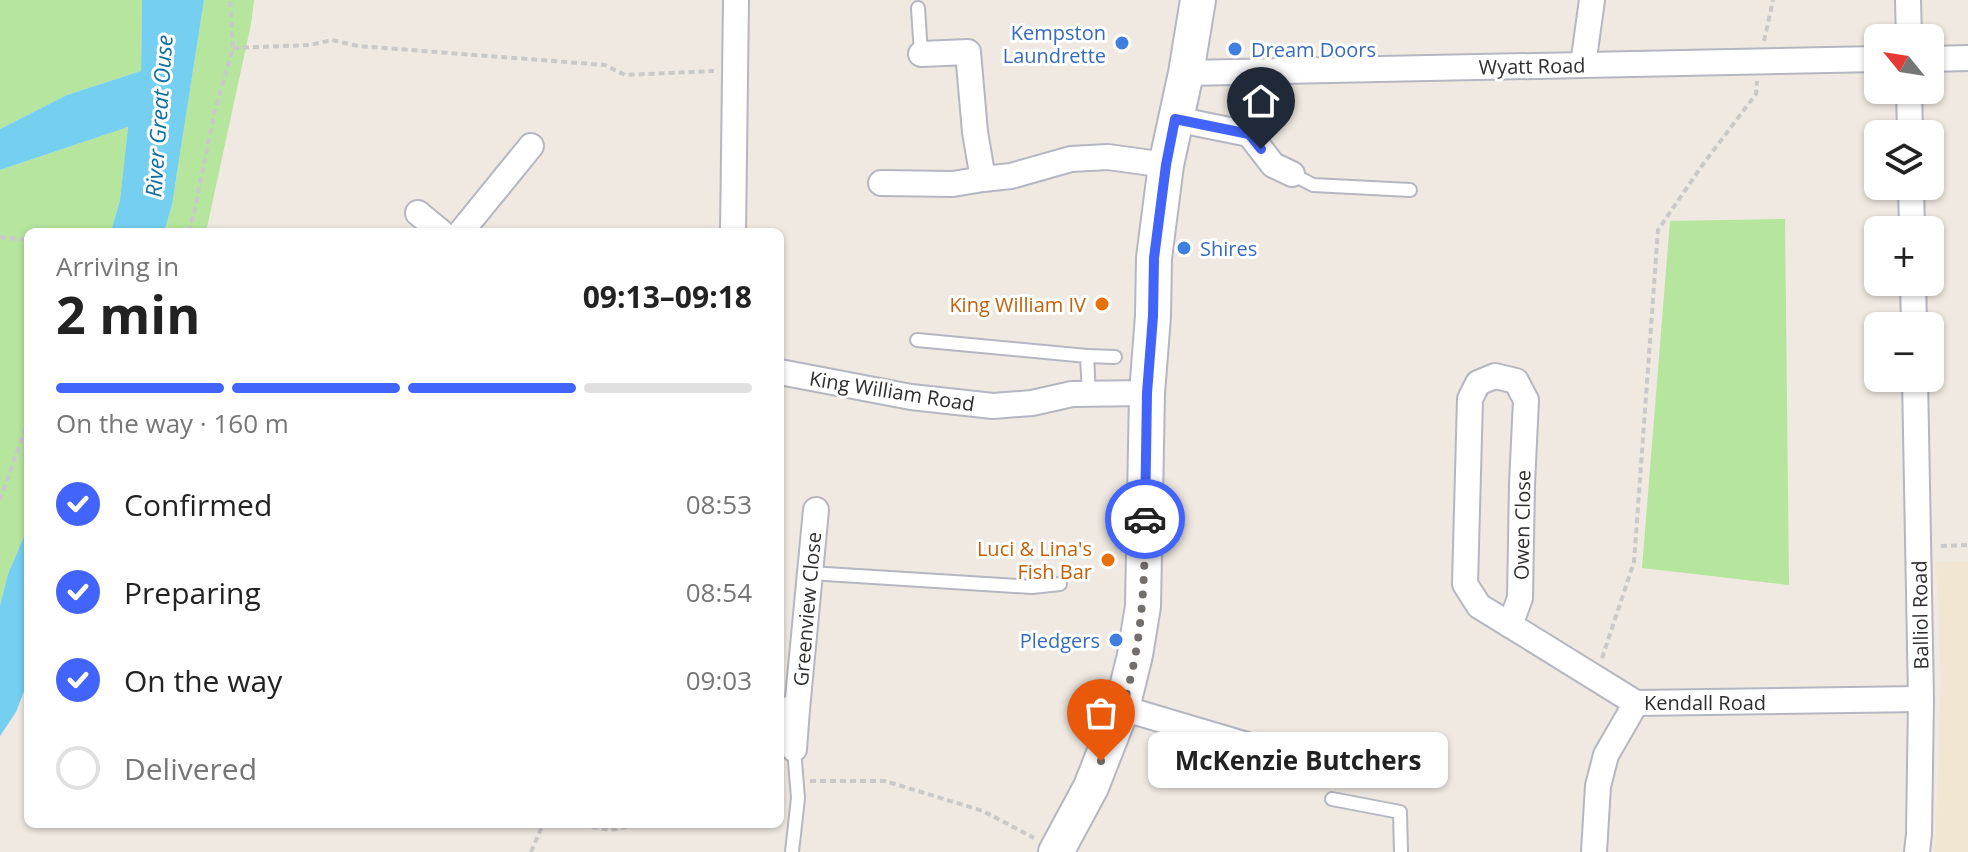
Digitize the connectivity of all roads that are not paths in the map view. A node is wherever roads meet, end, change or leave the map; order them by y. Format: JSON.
{"nodes":[{"id":1,"x":736,"y":0,"type":"edge"},
{"id":2,"x":1198,"y":0,"type":"edge"},
{"id":3,"x":1592,"y":0,"type":"edge"},
{"id":4,"x":1908,"y":0,"type":"edge"},
{"id":5,"x":918,"y":8,"type":"dead end"},
{"id":6,"x":1909,"y":24,"type":"edge"},
{"id":7,"x":921,"y":54,"type":"joint"},
{"id":8,"x":1968,"y":58,"type":"edge"},
{"id":9,"x":1864,"y":59,"type":"edge"},
{"id":10,"x":1944,"y":59,"type":"edge"},
{"id":11,"x":1583,"y":65,"type":"junction"},
{"id":12,"x":1186,"y":73,"type":"junction"},
{"id":13,"x":1175,"y":119,"type":"junction"},
{"id":14,"x":531,"y":146,"type":"dead end"},
{"id":15,"x":1166,"y":165,"type":"junction"},
{"id":16,"x":1277,"y":174,"type":"joint"},
{"id":17,"x":983,"y":179,"type":"junction"},
{"id":18,"x":881,"y":183,"type":"dead end"},
{"id":19,"x":1410,"y":190,"type":"dead end"},
{"id":20,"x":418,"y":213,"type":"dead end"},
{"id":21,"x":436,"y":228,"type":"edge"},
{"id":22,"x":464,"y":228,"type":"edge"},
{"id":23,"x":733,"y":228,"type":"edge"},
{"id":24,"x":917,"y":340,"type":"dead end"},
{"id":25,"x":1087,"y":356,"type":"junction"},
{"id":26,"x":1115,"y":357,"type":"dead end"},
{"id":27,"x":784,"y":373,"type":"edge"},
{"id":28,"x":1915,"y":392,"type":"edge"},
{"id":29,"x":1147,"y":393,"type":"junction"},
{"id":30,"x":1089,"y":394,"type":"junction"},
{"id":31,"x":816,"y":510,"type":"dead end"},
{"id":32,"x":810,"y":573,"type":"junction"},
{"id":33,"x":1060,"y":584,"type":"dead end"},
{"id":34,"x":1510,"y":625,"type":"junction"},
{"id":35,"x":1921,"y":699,"type":"junction"},
{"id":36,"x":1636,"y":703,"type":"junction"},
{"id":37,"x":1122,"y":708,"type":"junction"},
{"id":38,"x":789,"y":710,"type":"edge"},
{"id":39,"x":794,"y":749,"type":"joint"},
{"id":40,"x":1321,"y":767,"type":"dead end"},
{"id":41,"x":1332,"y":799,"type":"dead end"},
{"id":42,"x":1057,"y":851,"type":"edge"},
{"id":43,"x":792,"y":852,"type":"edge"},
{"id":44,"x":1401,"y":852,"type":"edge"},
{"id":45,"x":1594,"y":852,"type":"edge"},
{"id":46,"x":1917,"y":852,"type":"edge"}],
"edges":[{"from":1,"to":23,"type":"street"},
{"from":2,"to":12,"type":"main road"},
{"from":3,"to":11,"type":"street"},
{"from":4,"to":6,"type":"street"},
{"from":5,"to":7,"type":"lane"},
{"from":7,"to":17,"type":"street"},
{"from":8,"to":10,"type":"street"},
{"from":9,"to":11,"type":"street","name":"Wyatt Road"},
{"from":11,"to":12,"type":"street","name":"Wyatt Road"},
{"from":12,"to":13,"type":"main road"},
{"from":13,"to":15,"type":"main road"},
{"from":13,"to":16,"type":"street"},
{"from":14,"to":22,"type":"street"},
{"from":15,"to":17,"type":"street"},
{"from":15,"to":29,"type":"main road"},
{"from":16,"to":19,"type":"lane"},
{"from":17,"to":18,"type":"street"},
{"from":20,"to":21,"type":"street"},
{"from":24,"to":25,"type":"lane"},
{"from":25,"to":26,"type":"lane"},
{"from":25,"to":30,"type":"lane"},
{"from":27,"to":30,"type":"street","name":"King William Road"},
{"from":28,"to":35,"type":"street","name":"Balliol Road"},
{"from":29,"to":30,"type":"street","name":"King William Road"},
{"from":29,"to":37,"type":"main road"},
{"from":31,"to":32,"type":"street","name":"Greenview Close"},
{"from":32,"to":33,"type":"lane"},
{"from":32,"to":38,"type":"street","name":"Greenview Close"},
{"from":34,"to":34,"type":"street","name":"Owen Close"},
{"from":34,"to":36,"type":"street","name":"Kendall Road"},
{"from":35,"to":36,"type":"street","name":"Kendall Road"},
{"from":35,"to":46,"type":"street","name":"Balliol Road"},
{"from":36,"to":45,"type":"street"},
{"from":37,"to":40,"type":"street"},
{"from":37,"to":42,"type":"main road"},
{"from":38,"to":39,"type":"street","name":"Greenview Close"},
{"from":39,"to":43,"type":"lane"},
{"from":41,"to":44,"type":"lane"}]}
